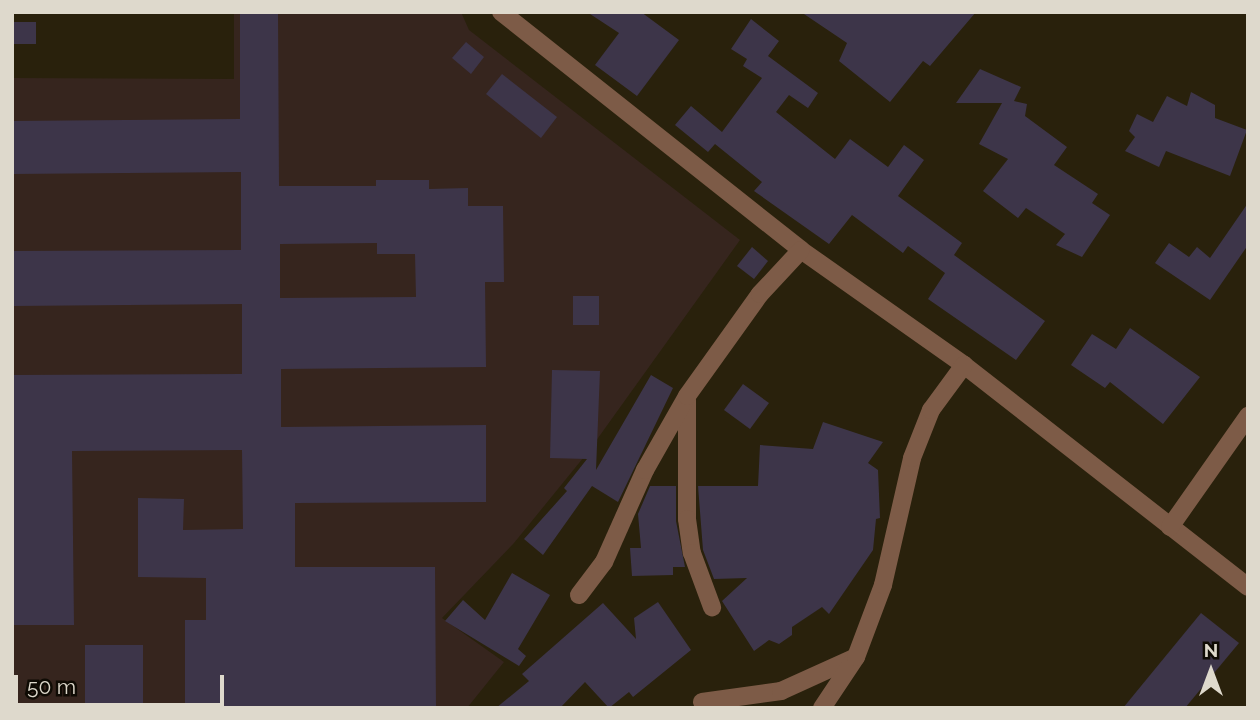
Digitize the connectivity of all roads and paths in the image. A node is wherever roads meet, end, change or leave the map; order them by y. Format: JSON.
{"nodes":[{"id":1,"x":501,"y":12,"type":"edge"},
{"id":2,"x":801,"y":250,"type":"junction"},
{"id":3,"x":964,"y":365,"type":"junction"},
{"id":4,"x":687,"y":396,"type":"junction"},
{"id":5,"x":1248,"y":416,"type":"edge"},
{"id":6,"x":1170,"y":527,"type":"junction"},
{"id":7,"x":1248,"y":587,"type":"edge"},
{"id":8,"x":579,"y":595,"type":"dead end"},
{"id":9,"x":712,"y":607,"type":"dead end"},
{"id":10,"x":856,"y":657,"type":"junction"},
{"id":11,"x":702,"y":702,"type":"dead end"},
{"id":12,"x":822,"y":708,"type":"edge"}],
"edges":[{"from":1,"to":2,"type":"street"},
{"from":2,"to":3,"type":"street"},
{"from":2,"to":4,"type":"street"},
{"from":3,"to":6,"type":"street"},
{"from":3,"to":10,"type":"street"},
{"from":4,"to":8,"type":"street"},
{"from":4,"to":9,"type":"street"},
{"from":5,"to":6,"type":"street"},
{"from":6,"to":7,"type":"street"},
{"from":10,"to":11,"type":"street"},
{"from":10,"to":12,"type":"street"}]}
